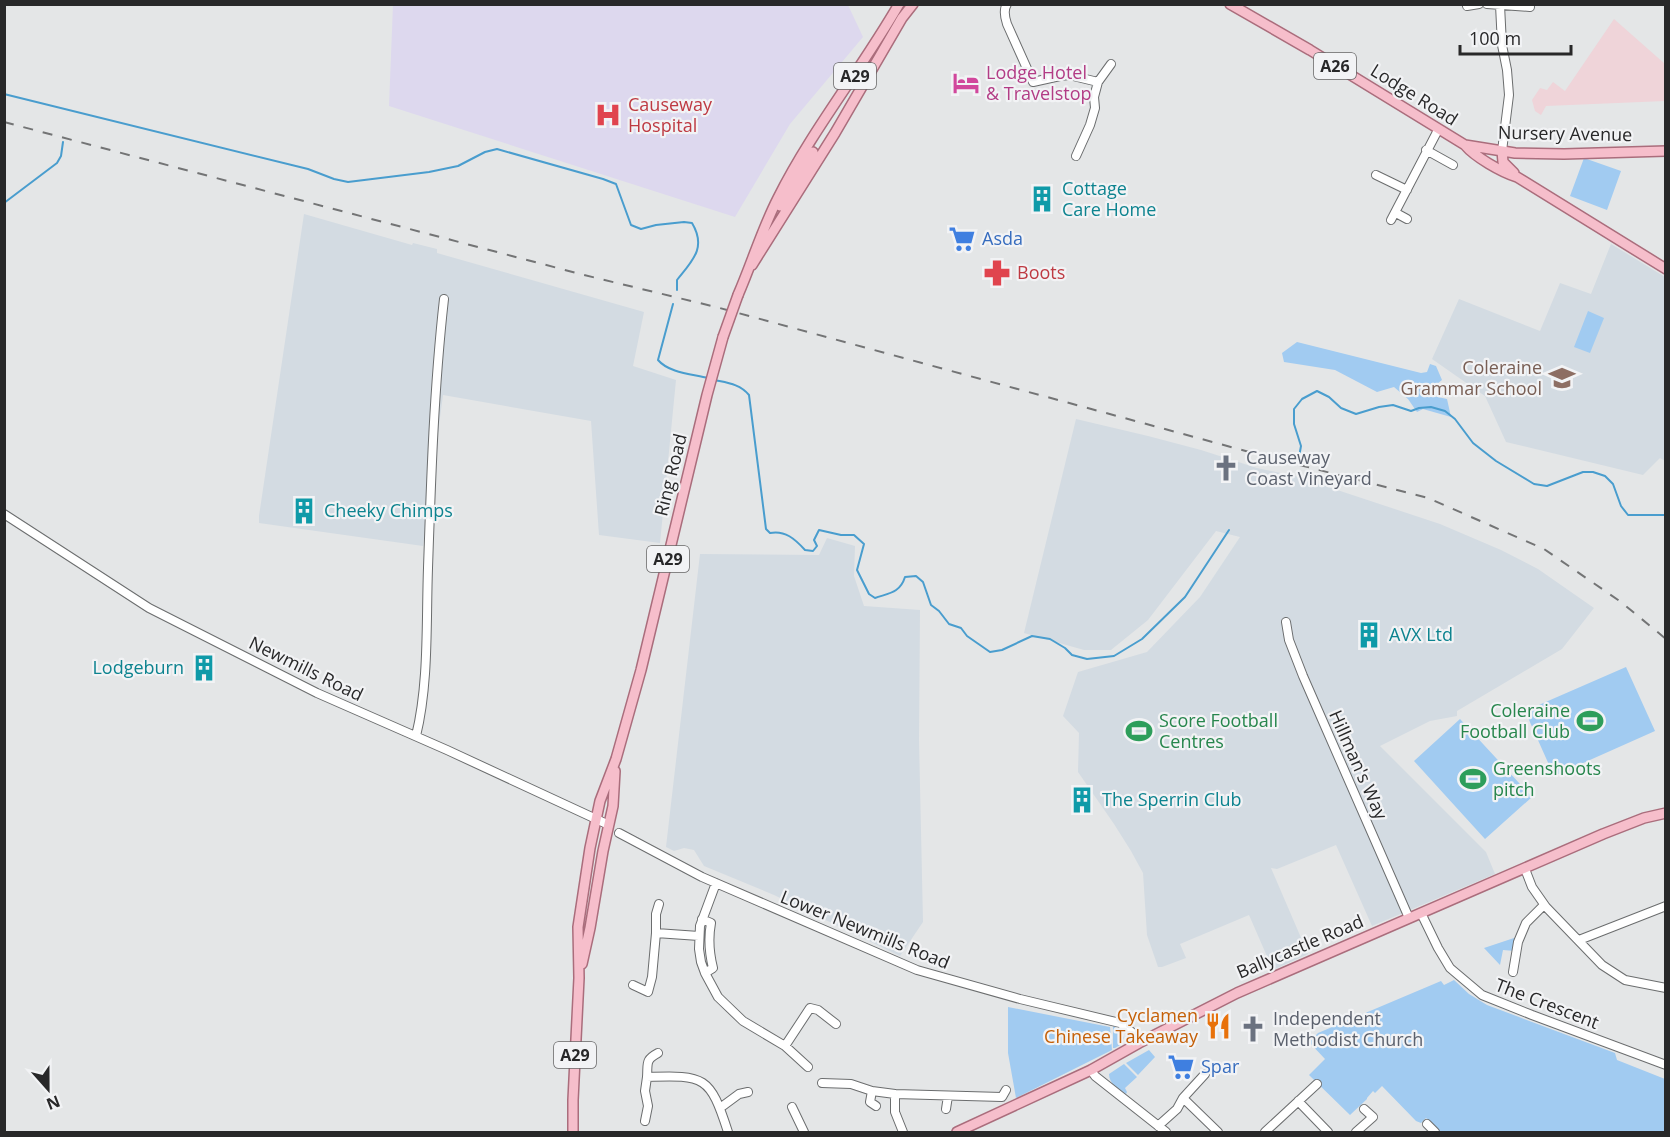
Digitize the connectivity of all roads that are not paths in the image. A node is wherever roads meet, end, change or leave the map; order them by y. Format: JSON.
{"nodes":[{"id":1,"x":899,"y":4,"type":"edge"},
{"id":2,"x":913,"y":4,"type":"edge"},
{"id":3,"x":1007,"y":4,"type":"edge"},
{"id":4,"x":1230,"y":4,"type":"edge"},
{"id":5,"x":1479,"y":4,"type":"edge"},
{"id":6,"x":1487,"y":4,"type":"edge"},
{"id":7,"x":1500,"y":5,"type":"edge"},
{"id":8,"x":1467,"y":6,"type":"dead end"},
{"id":9,"x":1530,"y":7,"type":"dead end"},
{"id":10,"x":1111,"y":64,"type":"dead end"},
{"id":11,"x":1098,"y":82,"type":"junction"},
{"id":12,"x":1438,"y":130,"type":"junction"},
{"id":13,"x":1465,"y":145,"type":"junction"},
{"id":14,"x":1426,"y":150,"type":"junction"},
{"id":15,"x":1502,"y":151,"type":"junction"},
{"id":16,"x":1665,"y":151,"type":"edge"},
{"id":17,"x":813,"y":152,"type":"dead end"},
{"id":18,"x":1515,"y":153,"type":"junction"},
{"id":19,"x":1076,"y":156,"type":"dead end"},
{"id":20,"x":1453,"y":165,"type":"dead end"},
{"id":21,"x":1515,"y":174,"type":"junction"},
{"id":22,"x":1376,"y":175,"type":"dead end"},
{"id":23,"x":1407,"y":190,"type":"junction"},
{"id":24,"x":1407,"y":219,"type":"dead end"},
{"id":25,"x":755,"y":250,"type":"junction"},
{"id":26,"x":1665,"y":269,"type":"edge"},
{"id":27,"x":749,"y":271,"type":"junction"},
{"id":28,"x":444,"y":299,"type":"dead end"},
{"id":29,"x":4,"y":514,"type":"edge"},
{"id":30,"x":1286,"y":622,"type":"dead end"},
{"id":31,"x":416,"y":736,"type":"junction"},
{"id":32,"x":616,"y":759,"type":"junction"},
{"id":33,"x":1665,"y":813,"type":"edge"},
{"id":34,"x":596,"y":819,"type":"junction"},
{"id":35,"x":609,"y":825,"type":"junction"},
{"id":36,"x":619,"y":833,"type":"dead end"},
{"id":37,"x":1525,"y":869,"type":"junction"},
{"id":38,"x":716,"y":883,"type":"junction"},
{"id":39,"x":659,"y":904,"type":"dead end"},
{"id":40,"x":1544,"y":905,"type":"junction"},
{"id":41,"x":1665,"y":906,"type":"edge"},
{"id":42,"x":1421,"y":913,"type":"junction"},
{"id":43,"x":1409,"y":918,"type":"junction"},
{"id":44,"x":702,"y":919,"type":"junction"},
{"id":45,"x":656,"y":933,"type":"junction"},
{"id":46,"x":699,"y":936,"type":"junction"},
{"id":47,"x":1579,"y":940,"type":"junction"},
{"id":48,"x":1513,"y":972,"type":"dead end"},
{"id":49,"x":705,"y":973,"type":"junction"},
{"id":50,"x":579,"y":978,"type":"junction"},
{"id":51,"x":633,"y":985,"type":"dead end"},
{"id":52,"x":1665,"y":988,"type":"edge"},
{"id":53,"x":836,"y":1024,"type":"dead end"},
{"id":54,"x":1139,"y":1043,"type":"junction"},
{"id":55,"x":785,"y":1046,"type":"junction"},
{"id":56,"x":658,"y":1053,"type":"dead end"},
{"id":57,"x":1665,"y":1065,"type":"edge"},
{"id":58,"x":808,"y":1067,"type":"dead end"},
{"id":59,"x":1091,"y":1070,"type":"junction"},
{"id":60,"x":1204,"y":1074,"type":"dead end"},
{"id":61,"x":647,"y":1077,"type":"junction"},
{"id":62,"x":822,"y":1083,"type":"dead end"},
{"id":63,"x":1317,"y":1084,"type":"dead end"},
{"id":64,"x":1006,"y":1090,"type":"dead end"},
{"id":65,"x":872,"y":1091,"type":"junction"},
{"id":66,"x":748,"y":1092,"type":"dead end"},
{"id":67,"x":895,"y":1094,"type":"junction"},
{"id":68,"x":948,"y":1096,"type":"junction"},
{"id":69,"x":1183,"y":1098,"type":"junction"},
{"id":70,"x":1298,"y":1101,"type":"junction"},
{"id":71,"x":792,"y":1107,"type":"dead end"},
{"id":72,"x":876,"y":1107,"type":"dead end"},
{"id":73,"x":720,"y":1108,"type":"junction"},
{"id":74,"x":1364,"y":1108,"type":"dead end"},
{"id":75,"x":946,"y":1109,"type":"dead end"},
{"id":76,"x":645,"y":1121,"type":"dead end"},
{"id":77,"x":1427,"y":1124,"type":"dead end"},
{"id":78,"x":1158,"y":1126,"type":"junction"},
{"id":79,"x":573,"y":1132,"type":"edge"},
{"id":80,"x":728,"y":1132,"type":"edge"},
{"id":81,"x":804,"y":1132,"type":"edge"},
{"id":82,"x":903,"y":1132,"type":"edge"},
{"id":83,"x":957,"y":1132,"type":"edge"},
{"id":84,"x":1166,"y":1132,"type":"edge"},
{"id":85,"x":1218,"y":1132,"type":"edge"},
{"id":86,"x":1265,"y":1132,"type":"edge"},
{"id":87,"x":1328,"y":1132,"type":"edge"},
{"id":88,"x":1356,"y":1132,"type":"edge"},
{"id":89,"x":1434,"y":1132,"type":"edge"}],
"edges":[{"from":1,"to":25,"type":"main road","name":"Ring Road","number":"A29"},
{"from":2,"to":27,"type":"main road","name":"Ring Road","number":"A29"},
{"from":3,"to":11,"type":"street"},
{"from":4,"to":12,"type":"main road","name":"Lodge Road","number":"A26"},
{"from":5,"to":8,"type":"street"},
{"from":6,"to":7,"type":"street"},
{"from":7,"to":9,"type":"street"},
{"from":7,"to":15,"type":"street"},
{"from":10,"to":11,"type":"street"},
{"from":11,"to":19,"type":"street"},
{"from":12,"to":13,"type":"main road","name":"Lodge Road","number":"A26"},
{"from":12,"to":14,"type":"street"},
{"from":13,"to":15,"type":"main road","name":"Nursery Avenue","number":"A26"},
{"from":13,"to":21,"type":"main road","name":"Lodge Road","number":"A26"},
{"from":14,"to":20,"type":"street"},
{"from":14,"to":23,"type":"street"},
{"from":15,"to":18,"type":"main road","name":"Nursery Avenue","number":"A26"},
{"from":15,"to":21,"type":"main road","name":"Lodge Road","number":"A26"},
{"from":16,"to":18,"type":"main road","name":"Nursery Avenue","number":"A26"},
{"from":17,"to":25,"type":"main road"},
{"from":18,"to":21,"type":"main road"},
{"from":21,"to":26,"type":"main road","name":"Lodge Road","number":"A26"},
{"from":22,"to":23,"type":"street"},
{"from":23,"to":24,"type":"street"},
{"from":25,"to":27,"type":"main road","name":"Ring Road","number":"A29"},
{"from":27,"to":32,"type":"main road","name":"Ring Road","number":"A29","bridge":true},
{"from":28,"to":31,"type":"street"},
{"from":29,"to":31,"type":"street","name":"Newmills Road"},
{"from":30,"to":43,"type":"street","name":"Hillman's Way"},
{"from":31,"to":34,"type":"street","name":"Newmills Road"},
{"from":32,"to":34,"type":"main road","name":"Ring Road","number":"A29"},
{"from":32,"to":35,"type":"main road","name":"Ring Road","number":"A29"},
{"from":33,"to":37,"type":"main road","name":"Ballycastle Road"},
{"from":34,"to":35,"type":"street","name":"Newmills Road"},
{"from":34,"to":50,"type":"main road","name":"Ring Road","number":"A29"},
{"from":35,"to":50,"type":"main road","name":"Ring Road","number":"A29"},
{"from":36,"to":38,"type":"street","name":"Lower Newmills Road"},
{"from":37,"to":40,"type":"street"},
{"from":37,"to":42,"type":"main road","name":"Ballycastle Road"},
{"from":38,"to":44,"type":"street"},
{"from":38,"to":54,"type":"street","name":"Lower Newmills Road"},
{"from":39,"to":45,"type":"street"},
{"from":40,"to":47,"type":"street"},
{"from":40,"to":48,"type":"street"},
{"from":41,"to":47,"type":"street"},
{"from":42,"to":43,"type":"main road","name":"Ballycastle Road"},
{"from":42,"to":57,"type":"street","name":"The Crescent"},
{"from":43,"to":54,"type":"main road","name":"Ballycastle Road"},
{"from":44,"to":46,"type":"street"},
{"from":44,"to":49,"type":"street"},
{"from":45,"to":46,"type":"street"},
{"from":45,"to":51,"type":"street"},
{"from":46,"to":49,"type":"street"},
{"from":47,"to":52,"type":"street"},
{"from":49,"to":55,"type":"street"},
{"from":50,"to":79,"type":"main road","name":"Ring Road","number":"A29"},
{"from":53,"to":55,"type":"street"},
{"from":54,"to":59,"type":"main road","name":"Ballycastle Road"},
{"from":55,"to":58,"type":"street"},
{"from":56,"to":61,"type":"street"},
{"from":59,"to":78,"type":"street"},
{"from":59,"to":83,"type":"main road","name":"Ballycastle Road"},
{"from":60,"to":69,"type":"street"},
{"from":61,"to":73,"type":"street"},
{"from":61,"to":76,"type":"street"},
{"from":62,"to":65,"type":"street"},
{"from":63,"to":70,"type":"street"},
{"from":64,"to":68,"type":"street"},
{"from":65,"to":67,"type":"street"},
{"from":65,"to":72,"type":"street"},
{"from":66,"to":73,"type":"street"},
{"from":67,"to":68,"type":"street"},
{"from":67,"to":82,"type":"street"},
{"from":68,"to":75,"type":"street"},
{"from":69,"to":78,"type":"street"},
{"from":69,"to":85,"type":"street"},
{"from":70,"to":86,"type":"street"},
{"from":70,"to":87,"type":"street"},
{"from":71,"to":81,"type":"street"},
{"from":73,"to":80,"type":"street"},
{"from":74,"to":88,"type":"street"},
{"from":77,"to":89,"type":"street"},
{"from":78,"to":84,"type":"street"}]}
